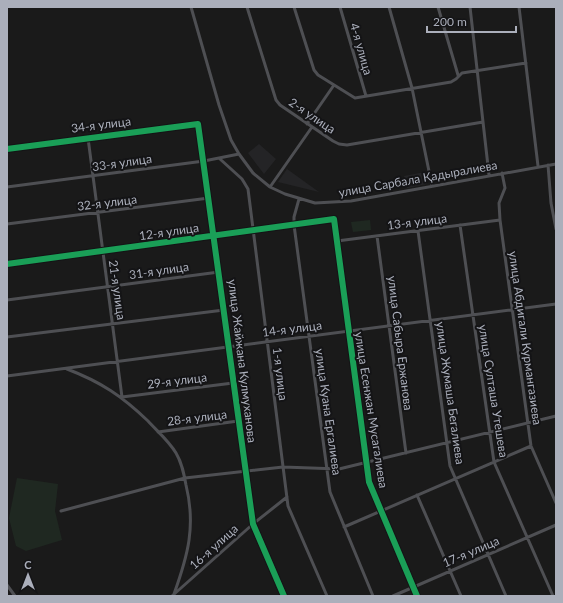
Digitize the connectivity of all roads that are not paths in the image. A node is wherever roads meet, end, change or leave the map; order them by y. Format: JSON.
{"nodes":[{"id":1,"x":191,"y":7,"type":"edge"},
{"id":2,"x":247,"y":7,"type":"edge"},
{"id":3,"x":294,"y":7,"type":"edge"},
{"id":4,"x":340,"y":7,"type":"edge"},
{"id":5,"x":389,"y":7,"type":"edge"},
{"id":6,"x":438,"y":7,"type":"edge"},
{"id":7,"x":470,"y":7,"type":"edge"},
{"id":8,"x":519,"y":7,"type":"edge"},
{"id":9,"x":526,"y":63,"type":"junction"},
{"id":10,"x":477,"y":70,"type":"junction"},
{"id":11,"x":458,"y":75,"type":"junction"},
{"id":12,"x":334,"y":85,"type":"junction"},
{"id":13,"x":412,"y":88,"type":"junction"},
{"id":14,"x":366,"y":96,"type":"junction"},
{"id":15,"x":483,"y":122,"type":"junction"},
{"id":16,"x":198,"y":124,"type":"joint"},
{"id":17,"x":307,"y":124,"type":"junction"},
{"id":18,"x":312,"y":127,"type":"junction"},
{"id":19,"x":422,"y":132,"type":"junction"},
{"id":20,"x":88,"y":138,"type":"junction"},
{"id":21,"x":7,"y":149,"type":"edge"},
{"id":22,"x":239,"y":154,"type":"junction"},
{"id":23,"x":220,"y":158,"type":"junction"},
{"id":24,"x":204,"y":161,"type":"junction"},
{"id":25,"x":556,"y":164,"type":"edge"},
{"id":26,"x":548,"y":165,"type":"junction"},
{"id":27,"x":538,"y":166,"type":"junction"},
{"id":28,"x":502,"y":172,"type":"junction"},
{"id":29,"x":489,"y":175,"type":"junction"},
{"id":30,"x":93,"y":176,"type":"junction"},
{"id":31,"x":432,"y":186,"type":"junction"},
{"id":32,"x":7,"y":187,"type":"edge"},
{"id":33,"x":270,"y":187,"type":"junction"},
{"id":34,"x":209,"y":198,"type":"junction"},
{"id":35,"x":299,"y":199,"type":"junction"},
{"id":36,"x":98,"y":213,"type":"junction"},
{"id":37,"x":334,"y":219,"type":"joint"},
{"id":38,"x":500,"y":220,"type":"junction"},
{"id":39,"x":7,"y":224,"type":"edge"},
{"id":40,"x":294,"y":225,"type":"junction"},
{"id":41,"x":460,"y":225,"type":"junction"},
{"id":42,"x":556,"y":229,"type":"edge"},
{"id":43,"x":418,"y":230,"type":"junction"},
{"id":44,"x":253,"y":231,"type":"junction"},
{"id":45,"x":377,"y":236,"type":"junction"},
{"id":46,"x":214,"y":237,"type":"junction"},
{"id":47,"x":337,"y":241,"type":"junction"},
{"id":48,"x":103,"y":252,"type":"junction"},
{"id":49,"x":7,"y":264,"type":"edge"},
{"id":50,"x":219,"y":272,"type":"junction"},
{"id":51,"x":108,"y":287,"type":"junction"},
{"id":52,"x":7,"y":300,"type":"edge"},
{"id":53,"x":556,"y":304,"type":"edge"},
{"id":54,"x":224,"y":310,"type":"junction"},
{"id":55,"x":512,"y":310,"type":"junction"},
{"id":56,"x":472,"y":315,"type":"junction"},
{"id":57,"x":430,"y":320,"type":"junction"},
{"id":58,"x":112,"y":324,"type":"junction"},
{"id":59,"x":389,"y":326,"type":"junction"},
{"id":60,"x":348,"y":331,"type":"junction"},
{"id":61,"x":309,"y":336,"type":"junction"},
{"id":62,"x":7,"y":337,"type":"edge"},
{"id":63,"x":267,"y":342,"type":"junction"},
{"id":64,"x":229,"y":347,"type":"junction"},
{"id":65,"x":117,"y":361,"type":"junction"},
{"id":66,"x":66,"y":368,"type":"junction"},
{"id":67,"x":7,"y":376,"type":"edge"},
{"id":68,"x":233,"y":383,"type":"junction"},
{"id":69,"x":122,"y":397,"type":"junction"},
{"id":70,"x":556,"y":416,"type":"edge"},
{"id":71,"x":238,"y":421,"type":"junction"},
{"id":72,"x":527,"y":423,"type":"junction"},
{"id":73,"x":158,"y":432,"type":"junction"},
{"id":74,"x":488,"y":433,"type":"junction"},
{"id":75,"x":447,"y":444,"type":"junction"},
{"id":76,"x":531,"y":446,"type":"junction"},
{"id":77,"x":406,"y":453,"type":"junction"},
{"id":78,"x":494,"y":462,"type":"junction"},
{"id":79,"x":366,"y":463,"type":"junction"},
{"id":80,"x":283,"y":467,"type":"junction"},
{"id":81,"x":326,"y":470,"type":"junction"},
{"id":82,"x":244,"y":471,"type":"junction"},
{"id":83,"x":185,"y":478,"type":"junction"},
{"id":84,"x":455,"y":479,"type":"junction"},
{"id":85,"x":417,"y":495,"type":"junction"},
{"id":86,"x":287,"y":497,"type":"junction"},
{"id":87,"x":556,"y":503,"type":"edge"},
{"id":88,"x":61,"y":511,"type":"dead end"},
{"id":89,"x":381,"y":511,"type":"junction"},
{"id":90,"x":253,"y":524,"type":"junction"},
{"id":91,"x":556,"y":525,"type":"edge"},
{"id":92,"x":344,"y":527,"type":"junction"},
{"id":93,"x":528,"y":537,"type":"junction"},
{"id":94,"x":488,"y":555,"type":"junction"},
{"id":95,"x":450,"y":571,"type":"junction"},
{"id":96,"x":7,"y":585,"type":"edge"},
{"id":97,"x":413,"y":587,"type":"junction"},
{"id":98,"x":173,"y":595,"type":"edge"},
{"id":99,"x":15,"y":596,"type":"edge"},
{"id":100,"x":284,"y":596,"type":"edge"},
{"id":101,"x":327,"y":596,"type":"edge"},
{"id":102,"x":373,"y":596,"type":"edge"},
{"id":103,"x":392,"y":596,"type":"edge"},
{"id":104,"x":417,"y":596,"type":"edge"},
{"id":105,"x":461,"y":596,"type":"edge"},
{"id":106,"x":506,"y":596,"type":"edge"},
{"id":107,"x":553,"y":596,"type":"edge"}],
"edges":[{"from":1,"to":22,"type":"street","name":"улица Сарбала Қадыралиева"},
{"from":2,"to":17,"type":"street","name":"2-я улица"},
{"from":3,"to":12,"type":"street"},
{"from":4,"to":14,"type":"street","name":"4-я улица"},
{"from":5,"to":13,"type":"street"},
{"from":6,"to":11,"type":"street"},
{"from":7,"to":10,"type":"street"},
{"from":8,"to":9,"type":"street"},
{"from":9,"to":10,"type":"street"},
{"from":9,"to":27,"type":"street"},
{"from":10,"to":11,"type":"street"},
{"from":10,"to":15,"type":"street"},
{"from":11,"to":13,"type":"street"},
{"from":12,"to":14,"type":"street"},
{"from":12,"to":17,"type":"street"},
{"from":13,"to":14,"type":"street"},
{"from":13,"to":19,"type":"street"},
{"from":15,"to":19,"type":"street","name":"2-я улица"},
{"from":15,"to":29,"type":"street"},
{"from":16,"to":20,"type":"street","name":"34-я улица"},
{"from":16,"to":24,"type":"street","name":"улица Жайжана Кулмуханова"},
{"from":17,"to":18,"type":"street","name":"2-я улица"},
{"from":18,"to":19,"type":"street","name":"2-я улица"},
{"from":18,"to":33,"type":"street"},
{"from":19,"to":31,"type":"street"},
{"from":20,"to":21,"type":"street","name":"34-я улица"},
{"from":20,"to":30,"type":"street","name":"21-я улица"},
{"from":22,"to":23,"type":"street","name":"33-я улица"},
{"from":22,"to":33,"type":"street","name":"улица Сарбала Қадыралиева"},
{"from":23,"to":24,"type":"street","name":"33-я улица"},
{"from":23,"to":44,"type":"street","name":"1-я улица"},
{"from":24,"to":30,"type":"street","name":"33-я улица"},
{"from":24,"to":34,"type":"street","name":"улица Жайжана Кулмуханова"},
{"from":25,"to":26,"type":"street","name":"улица Сарбала Қадыралиева"},
{"from":26,"to":27,"type":"street","name":"улица Сарбала Қадыралиева"},
{"from":26,"to":42,"type":"street"},
{"from":27,"to":28,"type":"street","name":"улица Сарбала Қадыралиева"},
{"from":28,"to":29,"type":"street","name":"улица Сарбала Қадыралиева"},
{"from":28,"to":38,"type":"street","name":"улица Абдигали Курмангазиева"},
{"from":29,"to":31,"type":"street","name":"улица Сарбала Қадыралиева"},
{"from":30,"to":32,"type":"street","name":"33-я улица"},
{"from":30,"to":36,"type":"street","name":"21-я улица"},
{"from":31,"to":35,"type":"street","name":"улица Сарбала Қадыралиева"},
{"from":33,"to":35,"type":"street","name":"улица Сарбала Қадыралиева"},
{"from":34,"to":36,"type":"street","name":"32-я улица"},
{"from":34,"to":46,"type":"street","name":"улица Жайжана Кулмуханова"},
{"from":35,"to":40,"type":"street","name":"улица Куана Ергалиева"},
{"from":36,"to":39,"type":"street","name":"32-я улица"},
{"from":36,"to":48,"type":"street","name":"21-я улица"},
{"from":37,"to":40,"type":"street","name":"12-я улица"},
{"from":37,"to":47,"type":"street","name":"улица Есенжан Мусагалиева"},
{"from":38,"to":41,"type":"street","name":"13-я улица"},
{"from":38,"to":55,"type":"street","name":"улица Абдигали Курмангазиева"},
{"from":40,"to":44,"type":"street","name":"12-я улица"},
{"from":40,"to":61,"type":"street","name":"улица Куана Ергалиева"},
{"from":41,"to":43,"type":"street","name":"13-я улица"},
{"from":41,"to":56,"type":"street","name":"улица Султаша Утешева"},
{"from":43,"to":45,"type":"street","name":"13-я улица"},
{"from":43,"to":57,"type":"street","name":"улица Жумаша Бегалиева"},
{"from":44,"to":46,"type":"street","name":"12-я улица"},
{"from":44,"to":63,"type":"street","name":"1-я улица"},
{"from":45,"to":47,"type":"street","name":"13-я улица"},
{"from":45,"to":59,"type":"street","name":"улица Сабыра Ержанова"},
{"from":46,"to":48,"type":"street","name":"12-я улица"},
{"from":46,"to":50,"type":"street","name":"улица Жайжана Кулмуханова"},
{"from":47,"to":60,"type":"street","name":"улица Есенжан Мусагалиева"},
{"from":48,"to":49,"type":"street","name":"12-я улица"},
{"from":48,"to":51,"type":"street","name":"21-я улица"},
{"from":50,"to":51,"type":"street","name":"31-я улица"},
{"from":50,"to":54,"type":"street","name":"улица Жайжана Кулмуханова"},
{"from":51,"to":52,"type":"street","name":"31-я улица"},
{"from":51,"to":58,"type":"street","name":"21-я улица"},
{"from":53,"to":55,"type":"street","name":"14-я улица"},
{"from":54,"to":58,"type":"street"},
{"from":54,"to":64,"type":"street","name":"улица Жайжана Кулмуханова"},
{"from":55,"to":56,"type":"street","name":"14-я улица"},
{"from":55,"to":72,"type":"street","name":"улица Абдигали Курмангазиева"},
{"from":56,"to":57,"type":"street","name":"14-я улица"},
{"from":56,"to":74,"type":"street","name":"улица Султаша Утешева"},
{"from":57,"to":59,"type":"street","name":"14-я улица"},
{"from":57,"to":75,"type":"street","name":"улица Жумаша Бегалиева"},
{"from":58,"to":62,"type":"street"},
{"from":58,"to":65,"type":"street","name":"21-я улица"},
{"from":59,"to":60,"type":"street","name":"14-я улица"},
{"from":59,"to":77,"type":"street","name":"улица Сабыра Ержанова"},
{"from":60,"to":61,"type":"street","name":"14-я улица"},
{"from":60,"to":79,"type":"street","name":"улица Есенжан Мусагалиева"},
{"from":61,"to":63,"type":"street","name":"14-я улица"},
{"from":61,"to":81,"type":"street","name":"улица Куана Ергалиева"},
{"from":63,"to":64,"type":"street","name":"14-я улица"},
{"from":63,"to":80,"type":"street","name":"1-я улица"},
{"from":64,"to":65,"type":"street","name":"14-я улица"},
{"from":64,"to":68,"type":"street","name":"улица Жайжана Кулмуханова"},
{"from":65,"to":66,"type":"street","name":"14-я улица"},
{"from":65,"to":69,"type":"street","name":"21-я улица"},
{"from":66,"to":67,"type":"street","name":"14-я улица"},
{"from":66,"to":69,"type":"street"},
{"from":68,"to":69,"type":"street","name":"29-я улица"},
{"from":68,"to":71,"type":"street","name":"улица Жайжана Кулмуханова"},
{"from":69,"to":73,"type":"street"},
{"from":70,"to":72,"type":"street"},
{"from":71,"to":73,"type":"street","name":"28-я улица"},
{"from":71,"to":82,"type":"street","name":"улица Жайжана Кулмуханова"},
{"from":72,"to":74,"type":"street"},
{"from":72,"to":76,"type":"street","name":"улица Абдигали Курмангазиева"},
{"from":73,"to":83,"type":"street"},
{"from":74,"to":75,"type":"street"},
{"from":74,"to":78,"type":"street","name":"улица Султаша Утешева"},
{"from":75,"to":77,"type":"street"},
{"from":75,"to":84,"type":"street","name":"улица Жумаша Бегалиева"},
{"from":76,"to":78,"type":"street"},
{"from":76,"to":87,"type":"street","name":"улица Абдигали Курмангазиева"},
{"from":77,"to":79,"type":"street"},
{"from":78,"to":84,"type":"street"},
{"from":78,"to":93,"type":"street","name":"улица Султаша Утешева"},
{"from":79,"to":81,"type":"street"},
{"from":79,"to":89,"type":"street","name":"улица Есенжан Мусагалиева"},
{"from":80,"to":81,"type":"street"},
{"from":80,"to":82,"type":"street"},
{"from":80,"to":86,"type":"street","name":"1-я улица"},
{"from":81,"to":92,"type":"street","name":"улица Куана Ергалиева"},
{"from":82,"to":83,"type":"street"},
{"from":82,"to":90,"type":"street","name":"улица Жайжана Кулмуханова"},
{"from":83,"to":88,"type":"street"},
{"from":83,"to":98,"type":"street"},
{"from":84,"to":85,"type":"street"},
{"from":84,"to":94,"type":"street","name":"улица Жумаша Бегалиева"},
{"from":85,"to":89,"type":"street"},
{"from":85,"to":95,"type":"street"},
{"from":86,"to":90,"type":"street","name":"16-я улица"},
{"from":86,"to":101,"type":"street","name":"1-я улица"},
{"from":89,"to":92,"type":"street"},
{"from":89,"to":97,"type":"street","name":"улица Есенжан Мусагалиева"},
{"from":90,"to":98,"type":"street","name":"16-я улица"},
{"from":90,"to":100,"type":"street","name":"улица Жайжана Кулмуханова"},
{"from":91,"to":93,"type":"street","name":"17-я улица"},
{"from":92,"to":102,"type":"street","name":"улица Куана Ергалиева"},
{"from":93,"to":94,"type":"street","name":"17-я улица"},
{"from":93,"to":107,"type":"street","name":"улица Султаша Утешева"},
{"from":94,"to":95,"type":"street","name":"17-я улица"},
{"from":94,"to":106,"type":"street","name":"улица Жумаша Бегалиева"},
{"from":95,"to":97,"type":"street","name":"17-я улица"},
{"from":95,"to":105,"type":"street"},
{"from":96,"to":99,"type":"street"},
{"from":97,"to":103,"type":"street","name":"17-я улица"},
{"from":97,"to":104,"type":"street","name":"улица Есенжан Мусагалиева"}]}
